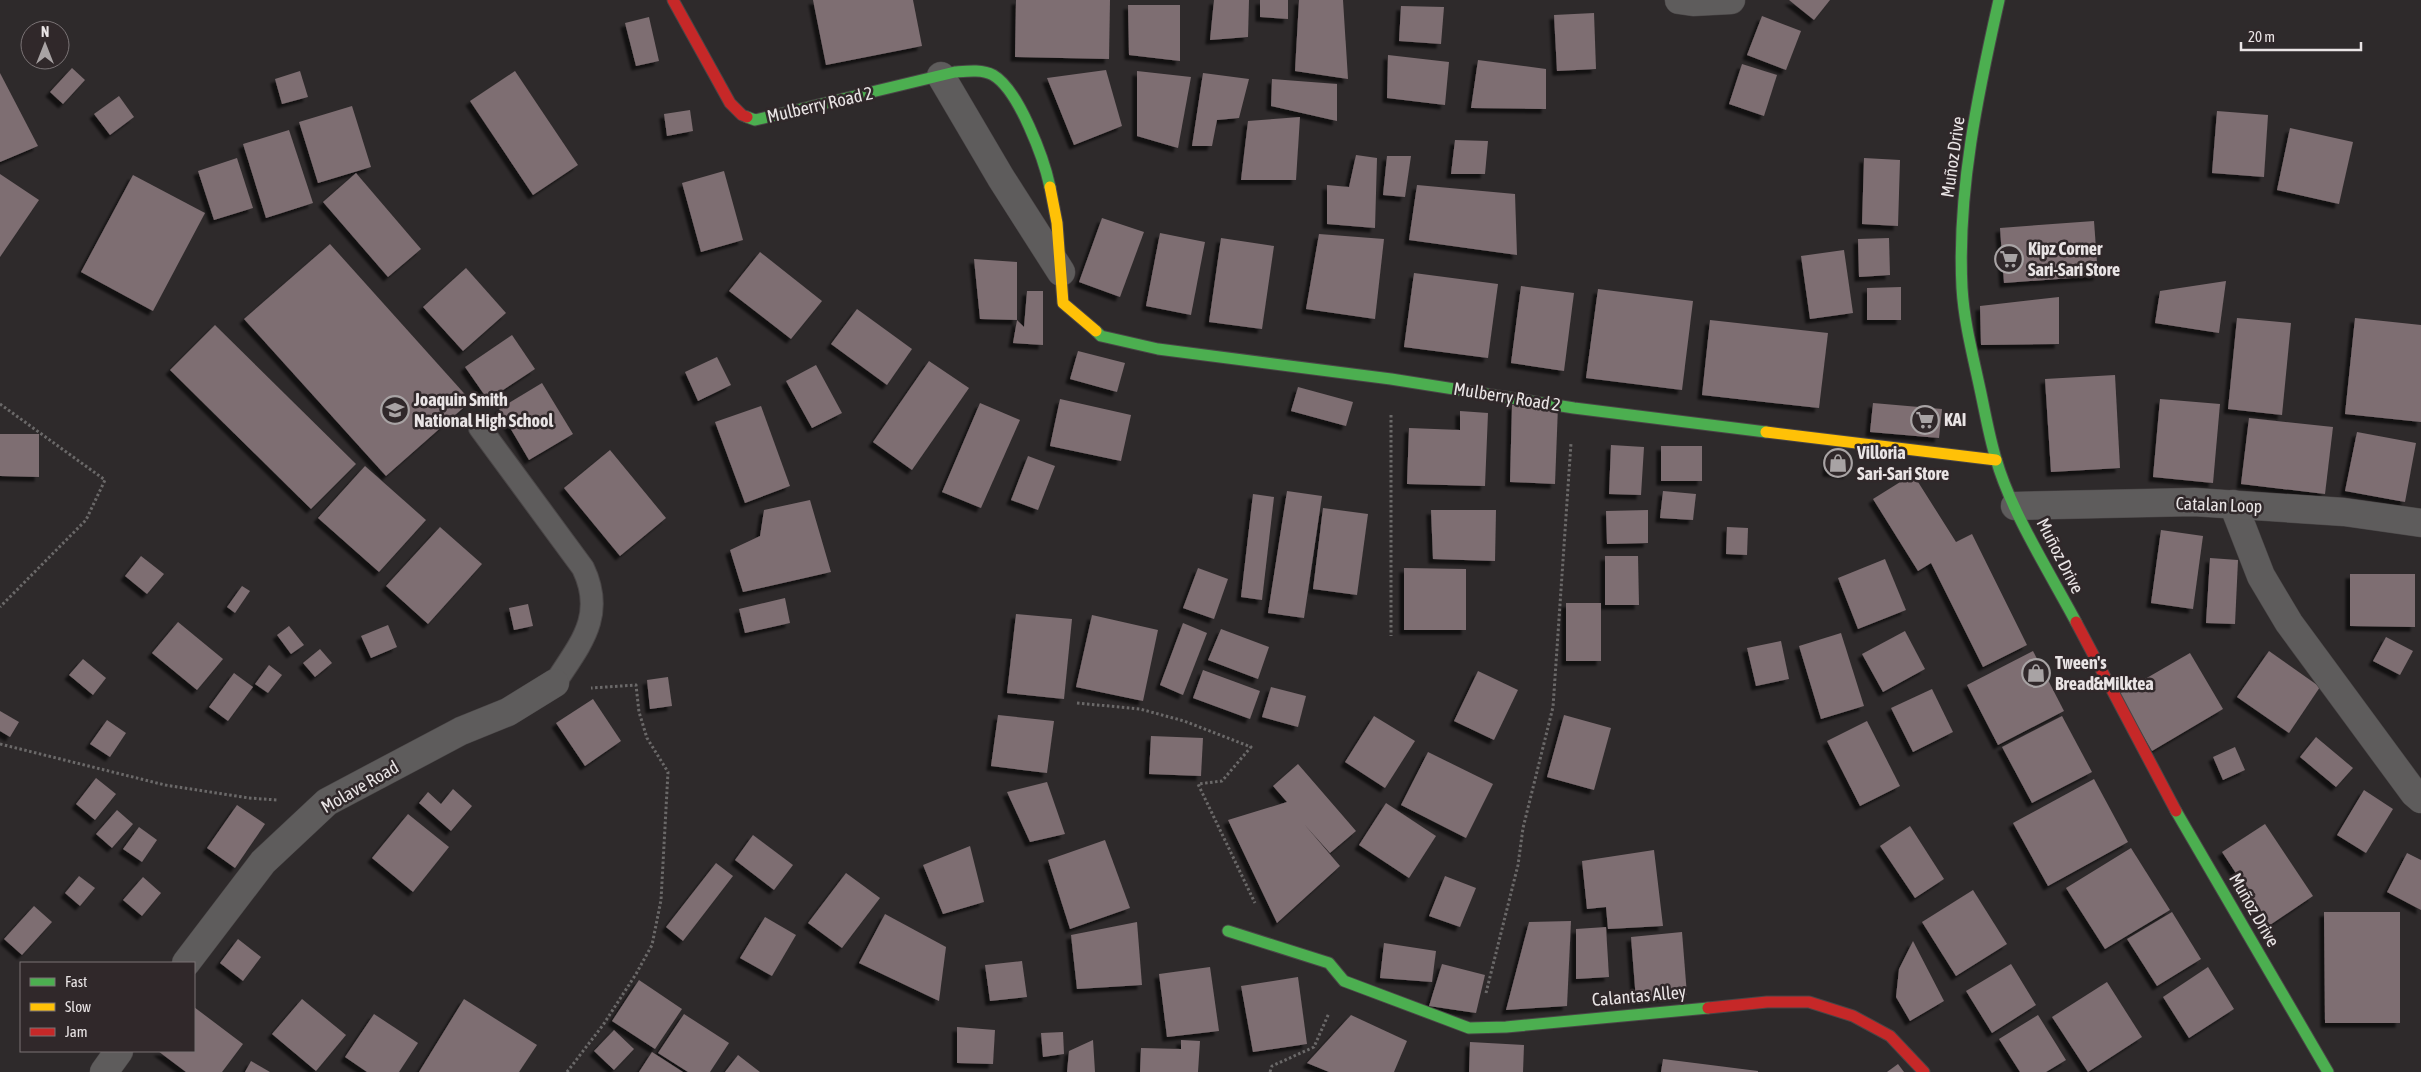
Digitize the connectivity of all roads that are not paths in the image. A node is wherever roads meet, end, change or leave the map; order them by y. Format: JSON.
{"nodes":[{"id":1,"x":672,"y":0,"type":"edge"},
{"id":2,"x":1679,"y":0,"type":"edge"},
{"id":3,"x":1731,"y":0,"type":"edge"},
{"id":4,"x":1999,"y":0,"type":"edge"},
{"id":5,"x":941,"y":76,"type":"junction"},
{"id":6,"x":1061,"y":272,"type":"junction"},
{"id":7,"x":480,"y":428,"type":"dead end"},
{"id":8,"x":1996,"y":460,"type":"junction"},
{"id":9,"x":2234,"y":504,"type":"junction"},
{"id":10,"x":2015,"y":506,"type":"junction"},
{"id":11,"x":2421,"y":523,"type":"edge"},
{"id":12,"x":555,"y":683,"type":"joint"},
{"id":13,"x":2421,"y":799,"type":"edge"},
{"id":14,"x":1228,"y":932,"type":"dead end"},
{"id":15,"x":187,"y":962,"type":"edge"},
{"id":16,"x":118,"y":1052,"type":"edge"},
{"id":17,"x":104,"y":1072,"type":"edge"},
{"id":18,"x":1924,"y":1072,"type":"edge"},
{"id":19,"x":2328,"y":1072,"type":"edge"}],
"edges":[{"from":1,"to":5,"type":"street","name":"Mulberry Road 2"},
{"from":2,"to":3,"type":"street"},
{"from":4,"to":8,"type":"street","name":"Muñoz Drive"},
{"from":5,"to":6,"type":"street","name":"Mulberry Road 2"},
{"from":5,"to":6,"type":"street","name":"Mulberry Road 2"},
{"from":6,"to":8,"type":"street","name":"Mulberry Road 2"},
{"from":7,"to":12,"type":"lane"},
{"from":8,"to":10,"type":"street","name":"Muñoz Drive"},
{"from":9,"to":10,"type":"street","name":"Catalan Loop"},
{"from":9,"to":11,"type":"street","name":"Catalan Loop"},
{"from":9,"to":13,"type":"street"},
{"from":10,"to":19,"type":"street","name":"Muñoz Drive"},
{"from":12,"to":15,"type":"street","name":"Molave Road"},
{"from":14,"to":18,"type":"street","name":"Calantas Alley"},
{"from":16,"to":17,"type":"street"}]}
